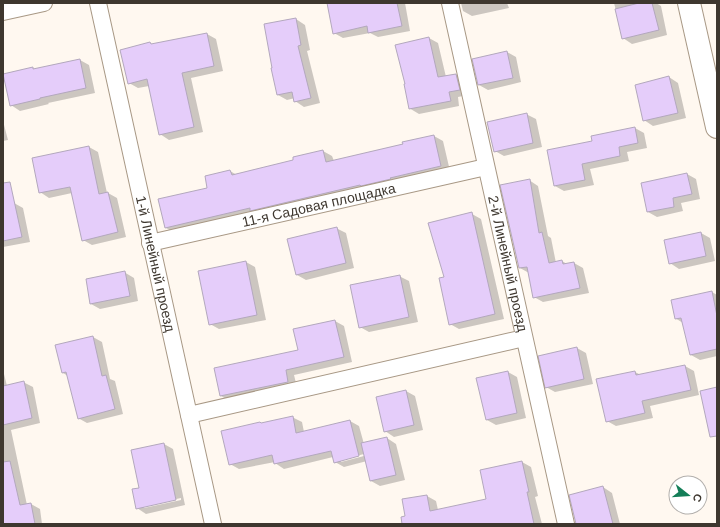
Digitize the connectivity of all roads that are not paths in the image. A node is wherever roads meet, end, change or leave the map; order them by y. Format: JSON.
{"nodes":[{"id":1,"x":44,"y":3,"type":"edge"},
{"id":2,"x":98,"y":3,"type":"edge"},
{"id":3,"x":450,"y":3,"type":"edge"},
{"id":4,"x":689,"y":3,"type":"edge"},
{"id":5,"x":3,"y":12,"type":"edge"},
{"id":6,"x":717,"y":127,"type":"edge"},
{"id":7,"x":486,"y":167,"type":"junction"},
{"id":8,"x":150,"y":243,"type":"junction"},
{"id":9,"x":524,"y":338,"type":"junction"},
{"id":10,"x":189,"y":415,"type":"junction"},
{"id":11,"x":213,"y":524,"type":"edge"},
{"id":12,"x":566,"y":524,"type":"edge"}],
"edges":[{"from":1,"to":5,"type":"street"},
{"from":2,"to":8,"type":"street","name":"1-й Линейный проезд"},
{"from":3,"to":7,"type":"street","name":"2-й Линейный проезд"},
{"from":4,"to":6,"type":"main road"},
{"from":7,"to":8,"type":"street","name":"11-я Садовая площадка"},
{"from":7,"to":9,"type":"street","name":"2-й Линейный проезд"},
{"from":8,"to":10,"type":"street","name":"1-й Линейный проезд"},
{"from":9,"to":10,"type":"street"},
{"from":9,"to":12,"type":"street","name":"2-й Линейный проезд"},
{"from":10,"to":11,"type":"street","name":"1-й Линейный проезд"}]}
